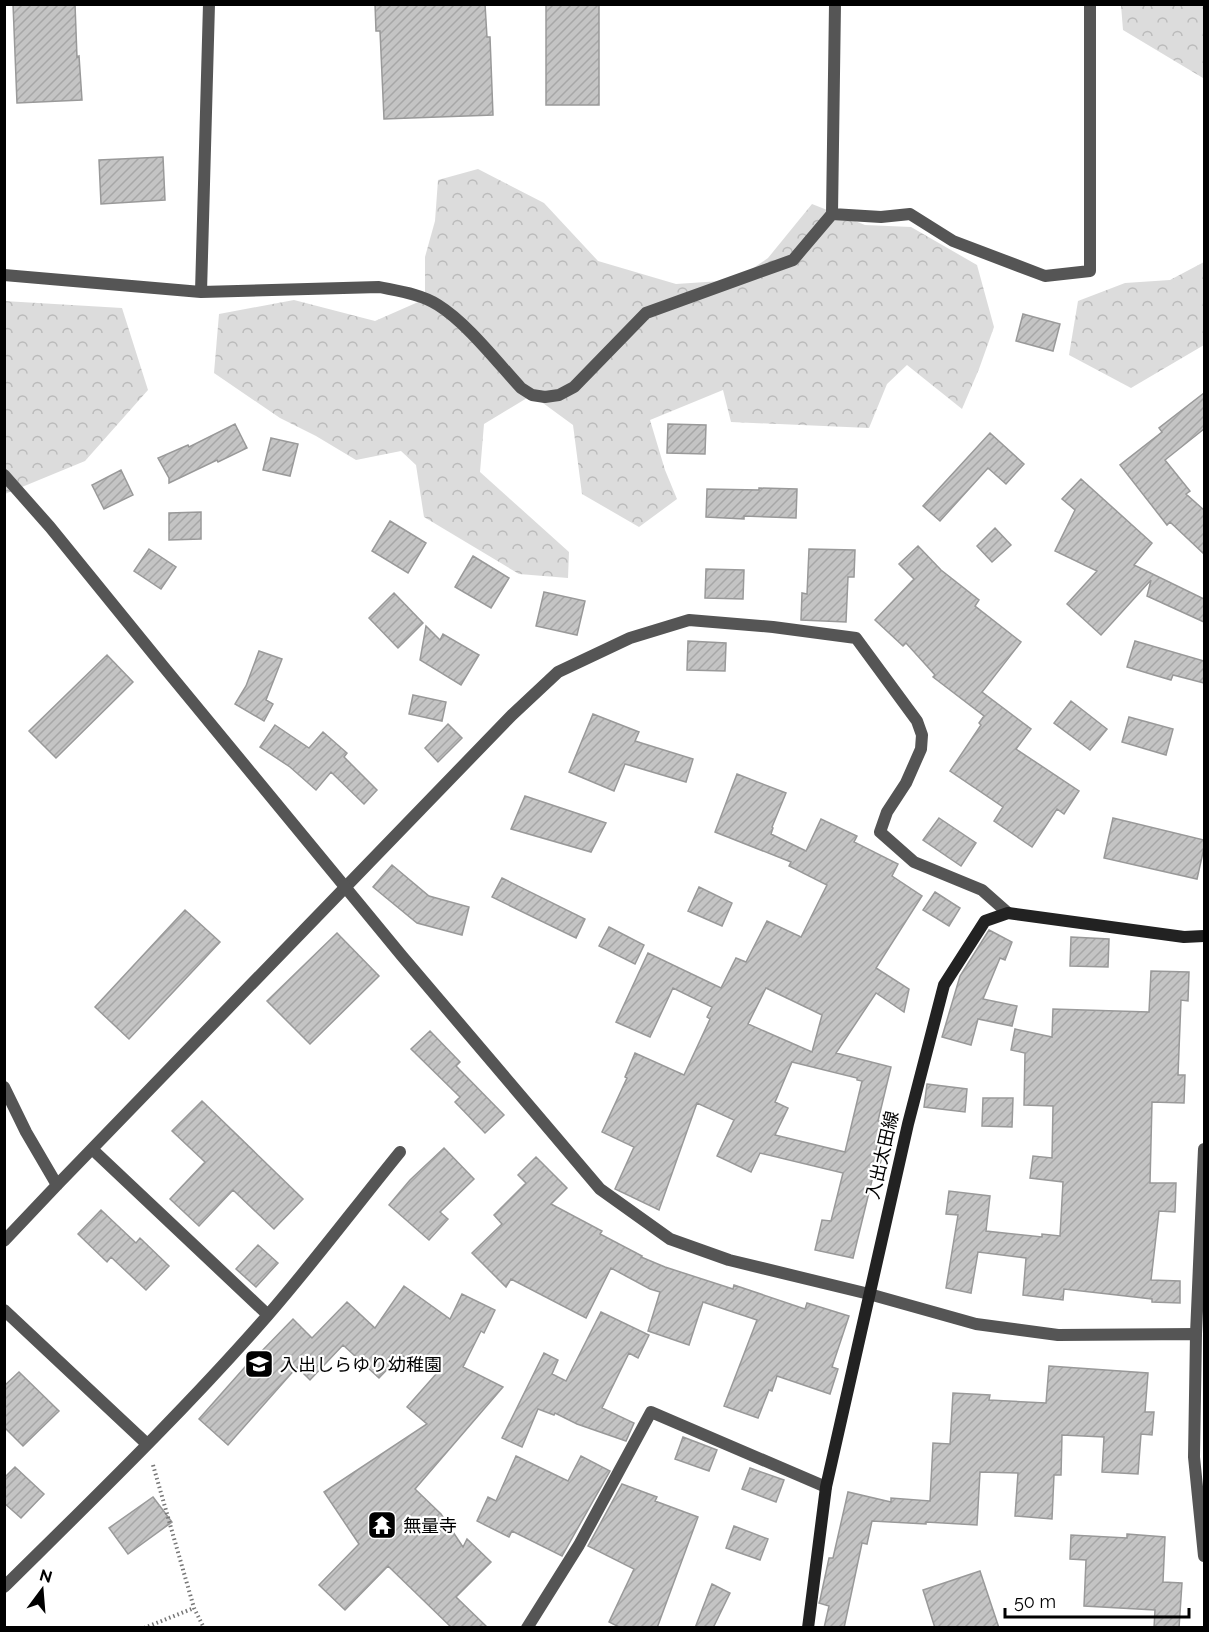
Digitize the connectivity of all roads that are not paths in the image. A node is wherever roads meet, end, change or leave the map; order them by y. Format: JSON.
{"nodes":[{"id":1,"x":209,"y":4,"type":"edge"},
{"id":2,"x":835,"y":4,"type":"edge"},
{"id":3,"x":1090,"y":4,"type":"edge"},
{"id":4,"x":832,"y":214,"type":"junction"},
{"id":5,"x":4,"y":275,"type":"edge"},
{"id":6,"x":201,"y":292,"type":"junction"},
{"id":7,"x":4,"y":475,"type":"edge"},
{"id":8,"x":346,"y":887,"type":"junction"},
{"id":9,"x":1008,"y":913,"type":"junction"},
{"id":10,"x":1204,"y":936,"type":"edge"},
{"id":11,"x":4,"y":1087,"type":"edge"},
{"id":12,"x":92,"y":1149,"type":"junction"},
{"id":13,"x":1204,"y":1149,"type":"edge"},
{"id":14,"x":400,"y":1152,"type":"dead end"},
{"id":15,"x":57,"y":1185,"type":"junction"},
{"id":16,"x":4,"y":1240,"type":"edge"},
{"id":17,"x":869,"y":1294,"type":"junction"},
{"id":18,"x":4,"y":1310,"type":"edge"},
{"id":19,"x":268,"y":1315,"type":"junction"},
{"id":20,"x":1196,"y":1334,"type":"junction"},
{"id":21,"x":147,"y":1444,"type":"junction"},
{"id":22,"x":826,"y":1487,"type":"junction"},
{"id":23,"x":1204,"y":1556,"type":"edge"},
{"id":24,"x":4,"y":1587,"type":"edge"},
{"id":25,"x":527,"y":1628,"type":"edge"},
{"id":26,"x":808,"y":1628,"type":"edge"}],
"edges":[{"from":1,"to":6,"type":"street"},
{"from":2,"to":4,"type":"street"},
{"from":3,"to":4,"type":"street"},
{"from":4,"to":6,"type":"street"},
{"from":5,"to":6,"type":"street"},
{"from":7,"to":8,"type":"street"},
{"from":8,"to":9,"type":"street"},
{"from":8,"to":12,"type":"street"},
{"from":8,"to":17,"type":"street"},
{"from":9,"to":10,"type":"main road"},
{"from":9,"to":17,"type":"main road","name":"入出太田線"},
{"from":11,"to":15,"type":"street"},
{"from":12,"to":15,"type":"street"},
{"from":12,"to":19,"type":"street"},
{"from":13,"to":20,"type":"street"},
{"from":14,"to":19,"type":"street"},
{"from":15,"to":16,"type":"street"},
{"from":17,"to":20,"type":"street"},
{"from":17,"to":22,"type":"main road","name":"入出太田線"},
{"from":18,"to":21,"type":"street"},
{"from":19,"to":21,"type":"street"},
{"from":20,"to":23,"type":"street"},
{"from":21,"to":24,"type":"street"},
{"from":22,"to":25,"type":"street"},
{"from":22,"to":26,"type":"main road","name":"入出太田線"}]}
